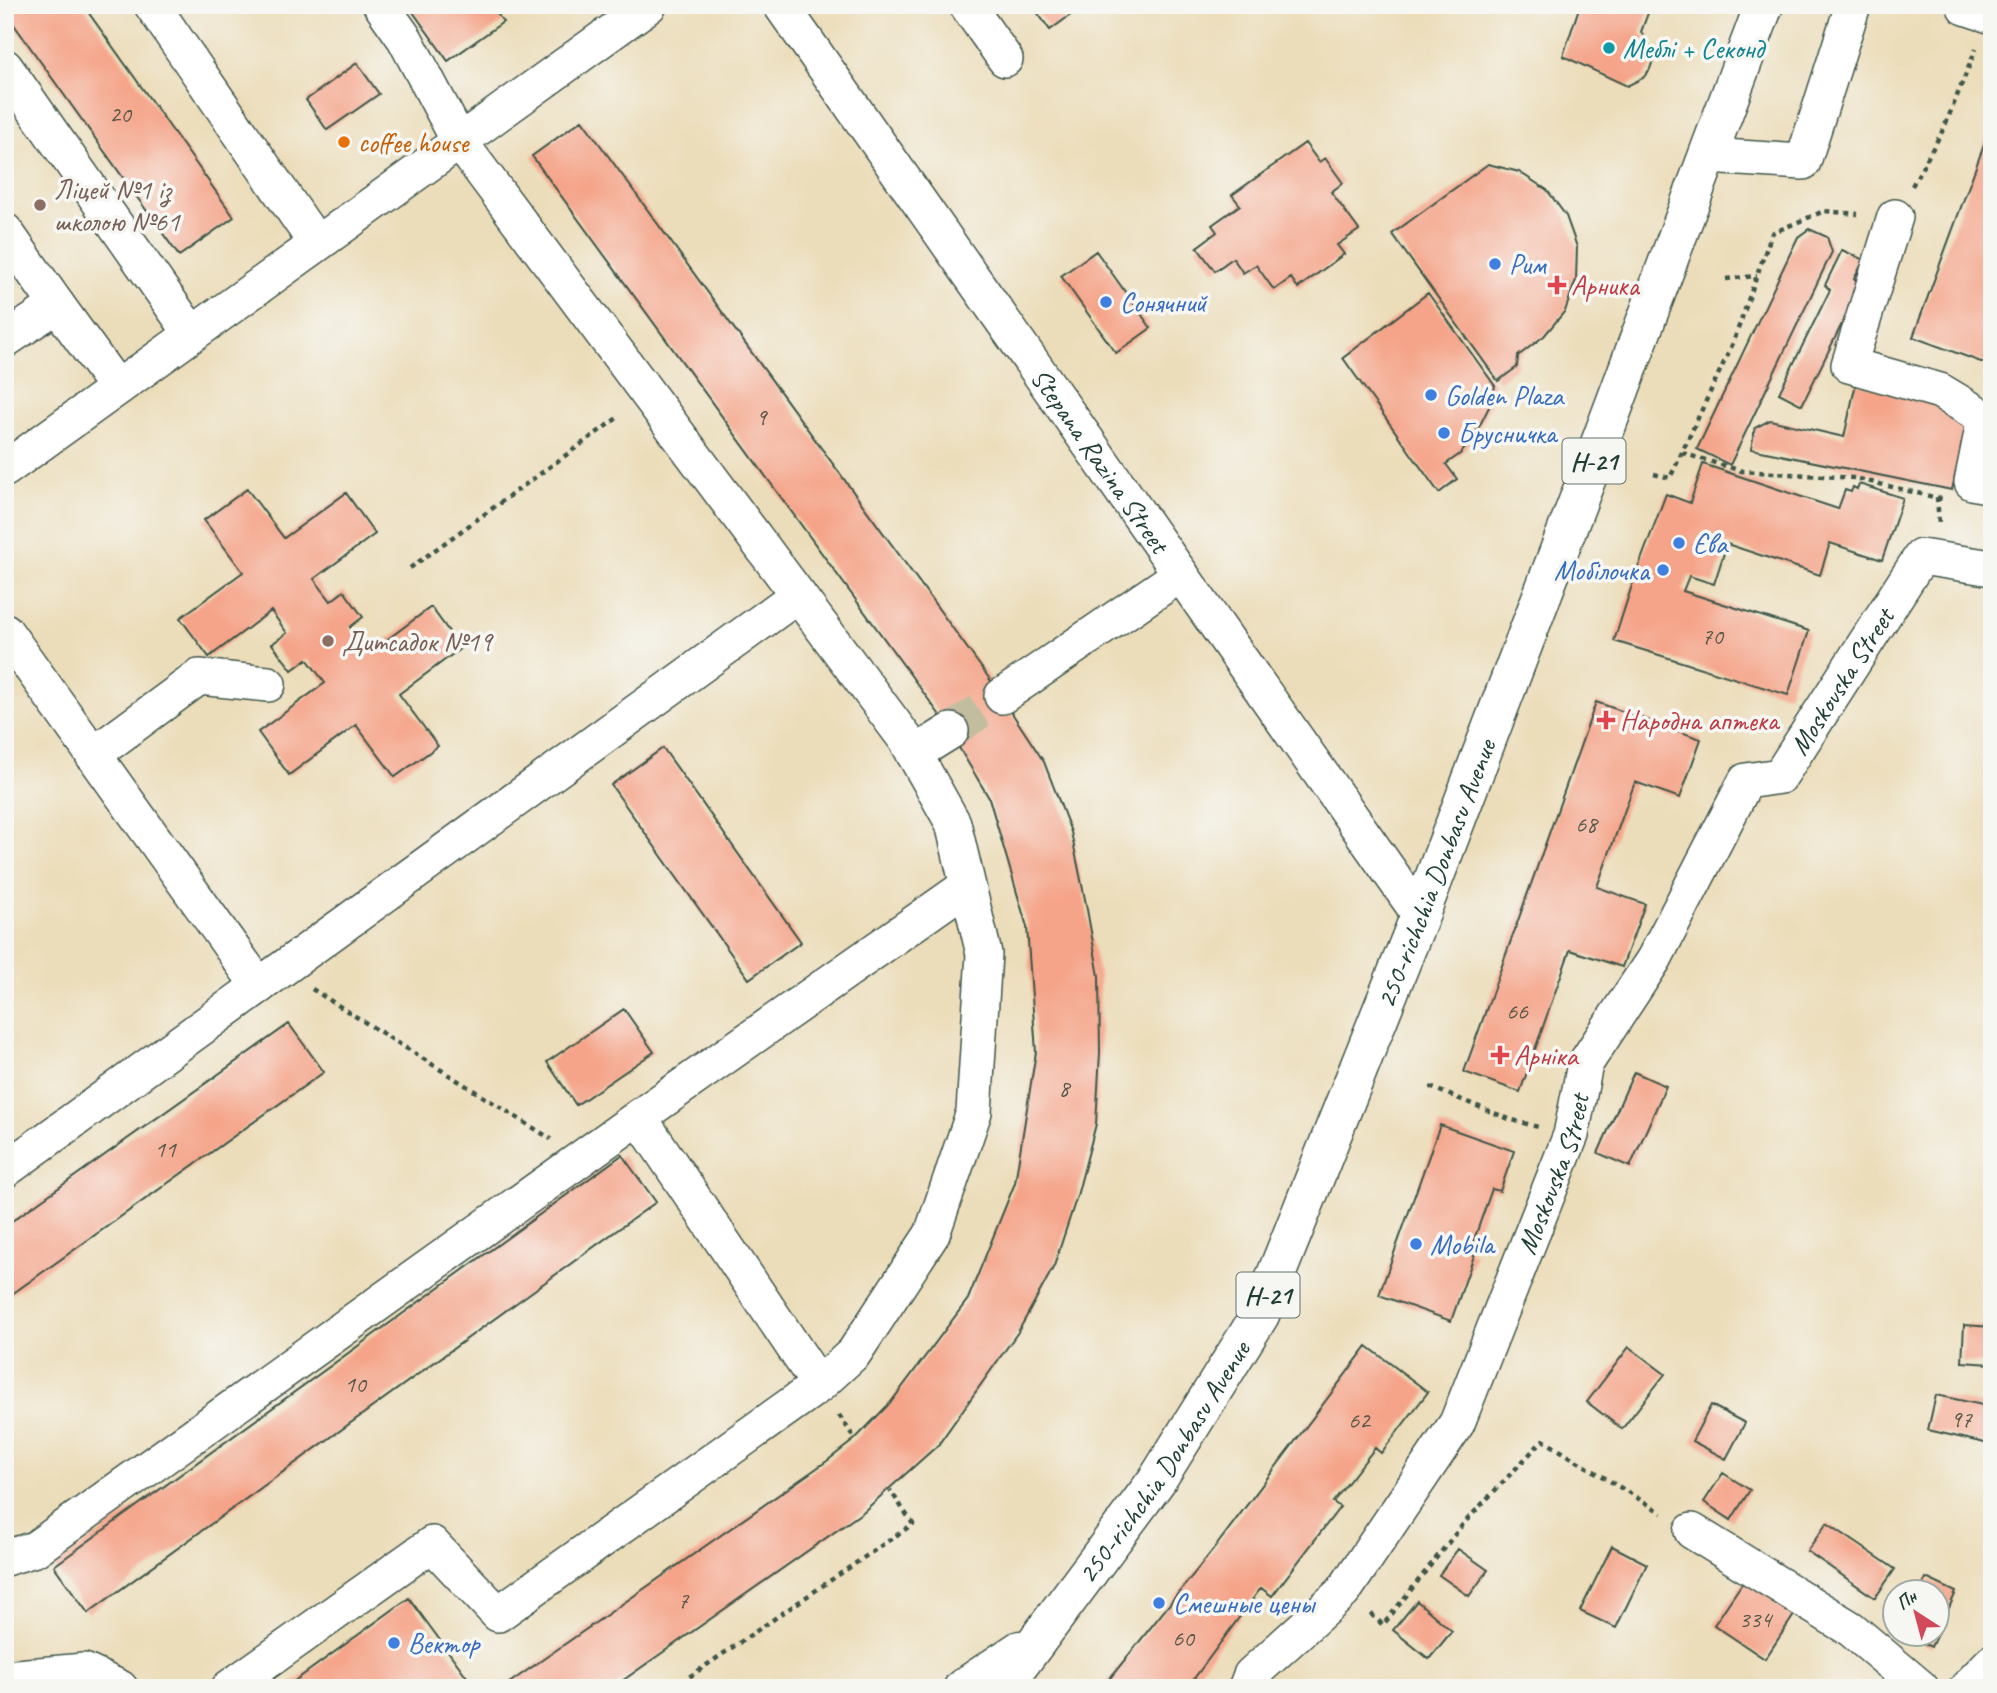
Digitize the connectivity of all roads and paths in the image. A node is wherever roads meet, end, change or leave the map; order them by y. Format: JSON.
{"nodes":[{"id":1,"x":152,"y":5,"type":"edge"},
{"id":2,"x":381,"y":5,"type":"edge"},
{"id":3,"x":649,"y":5,"type":"edge"},
{"id":4,"x":781,"y":5,"type":"edge"},
{"id":5,"x":967,"y":5,"type":"edge"},
{"id":6,"x":1764,"y":5,"type":"edge"},
{"id":7,"x":1853,"y":5,"type":"edge"},
{"id":8,"x":1978,"y":23,"type":"edge"},
{"id":9,"x":1005,"y":59,"type":"dead end"},
{"id":10,"x":5,"y":67,"type":"edge"},
{"id":11,"x":459,"y":141,"type":"junction"},
{"id":12,"x":1707,"y":156,"type":"junction"},
{"id":13,"x":1895,"y":217,"type":"junction"},
{"id":14,"x":5,"y":232,"type":"edge"},
{"id":15,"x":316,"y":243,"type":"junction"},
{"id":16,"x":1757,"y":276,"type":"junction"},
{"id":17,"x":1726,"y":279,"type":"dead end"},
{"id":18,"x":57,"y":305,"type":"junction"},
{"id":19,"x":192,"y":334,"type":"junction"},
{"id":20,"x":5,"y":340,"type":"edge"},
{"id":21,"x":117,"y":388,"type":"junction"},
{"id":22,"x":649,"y":395,"type":"junction"},
{"id":23,"x":1682,"y":453,"type":"junction"},
{"id":24,"x":5,"y":469,"type":"edge"},
{"id":25,"x":1654,"y":474,"type":"dead end"},
{"id":26,"x":1982,"y":484,"type":"edge"},
{"id":27,"x":410,"y":568,"type":"dead end"},
{"id":28,"x":1992,"y":568,"type":"edge"},
{"id":29,"x":1181,"y":574,"type":"junction"},
{"id":30,"x":798,"y":595,"type":"junction"},
{"id":31,"x":5,"y":631,"type":"edge"},
{"id":32,"x":268,"y":684,"type":"dead end"},
{"id":33,"x":1002,"y":696,"type":"tunnel mouth"},
{"id":34,"x":951,"y":731,"type":"tunnel mouth"},
{"id":35,"x":915,"y":754,"type":"junction"},
{"id":36,"x":93,"y":755,"type":"junction"},
{"id":37,"x":967,"y":886,"type":"junction"},
{"id":38,"x":1419,"y":915,"type":"junction"},
{"id":39,"x":270,"y":978,"type":"junction"},
{"id":40,"x":1430,"y":1087,"type":"dead end"},
{"id":41,"x":639,"y":1117,"type":"junction"},
{"id":42,"x":1509,"y":1119,"type":"dead end"},
{"id":43,"x":582,"y":1158,"type":"junction"},
{"id":44,"x":5,"y":1170,"type":"edge"},
{"id":45,"x":819,"y":1385,"type":"junction"},
{"id":46,"x":890,"y":1490,"type":"dead end"},
{"id":47,"x":1692,"y":1531,"type":"joint"},
{"id":48,"x":20,"y":1553,"type":"edge"},
{"id":49,"x":1343,"y":1592,"type":"junction"},
{"id":50,"x":1042,"y":1636,"type":"junction"},
{"id":51,"x":1992,"y":1662,"type":"edge"},
{"id":52,"x":5,"y":1678,"type":"edge"},
{"id":53,"x":120,"y":1688,"type":"edge"},
{"id":54,"x":229,"y":1688,"type":"edge"},
{"id":55,"x":673,"y":1688,"type":"edge"},
{"id":56,"x":964,"y":1688,"type":"edge"},
{"id":57,"x":1002,"y":1688,"type":"edge"},
{"id":58,"x":1246,"y":1688,"type":"edge"},
{"id":59,"x":1921,"y":1688,"type":"edge"},
{"id":60,"x":1967,"y":1688,"type":"edge"}],
"edges":[{"from":1,"to":15,"type":"street"},
{"from":2,"to":11,"type":"street"},
{"from":3,"to":11,"type":"street"},
{"from":4,"to":29,"type":"street","name":"Stepana Razina Street"},
{"from":5,"to":9,"type":"street"},
{"from":6,"to":12,"type":"main road","name":"250-richchia Donbasu Avenue","number":"Н-21"},
{"from":7,"to":12,"type":"street"},
{"from":8,"to":13,"type":"path"},
{"from":10,"to":19,"type":"street"},
{"from":11,"to":15,"type":"street"},
{"from":11,"to":22,"type":"street"},
{"from":12,"to":38,"type":"main road","name":"250-richchia Donbasu Avenue","number":"Н-21"},
{"from":13,"to":16,"type":"path"},
{"from":13,"to":26,"type":"street"},
{"from":14,"to":18,"type":"street"},
{"from":15,"to":19,"type":"street"},
{"from":16,"to":17,"type":"path"},
{"from":16,"to":23,"type":"path"},
{"from":18,"to":20,"type":"street"},
{"from":18,"to":21,"type":"street"},
{"from":19,"to":21,"type":"street"},
{"from":21,"to":24,"type":"street"},
{"from":22,"to":27,"type":"path"},
{"from":22,"to":30,"type":"street"},
{"from":23,"to":25,"type":"path"},
{"from":23,"to":26,"type":"path"},
{"from":28,"to":49,"type":"street","name":"Moskovska Street"},
{"from":29,"to":33,"type":"street"},
{"from":29,"to":38,"type":"street","name":"Stepana Razina Street"},
{"from":30,"to":35,"type":"street"},
{"from":30,"to":39,"type":"street"},
{"from":31,"to":36,"type":"street"},
{"from":32,"to":36,"type":"street"},
{"from":34,"to":35,"type":"street"},
{"from":35,"to":37,"type":"street"},
{"from":36,"to":39,"type":"street"},
{"from":37,"to":41,"type":"street"},
{"from":37,"to":45,"type":"street"},
{"from":38,"to":50,"type":"main road","name":"250-richchia Donbasu Avenue","number":"Н-21"},
{"from":39,"to":43,"type":"path"},
{"from":39,"to":44,"type":"street"},
{"from":40,"to":42,"type":"path"},
{"from":41,"to":43,"type":"street"},
{"from":41,"to":45,"type":"street"},
{"from":43,"to":48,"type":"street"},
{"from":45,"to":54,"type":"street"},
{"from":46,"to":55,"type":"path"},
{"from":47,"to":49,"type":"path"},
{"from":47,"to":59,"type":"street"},
{"from":49,"to":58,"type":"street","name":"Moskovska Street"},
{"from":50,"to":56,"type":"main road"},
{"from":50,"to":57,"type":"main road","name":"250-richchia Donbasu Avenue","number":"Н-21"},
{"from":51,"to":60,"type":"street"},
{"from":52,"to":53,"type":"street"}]}
